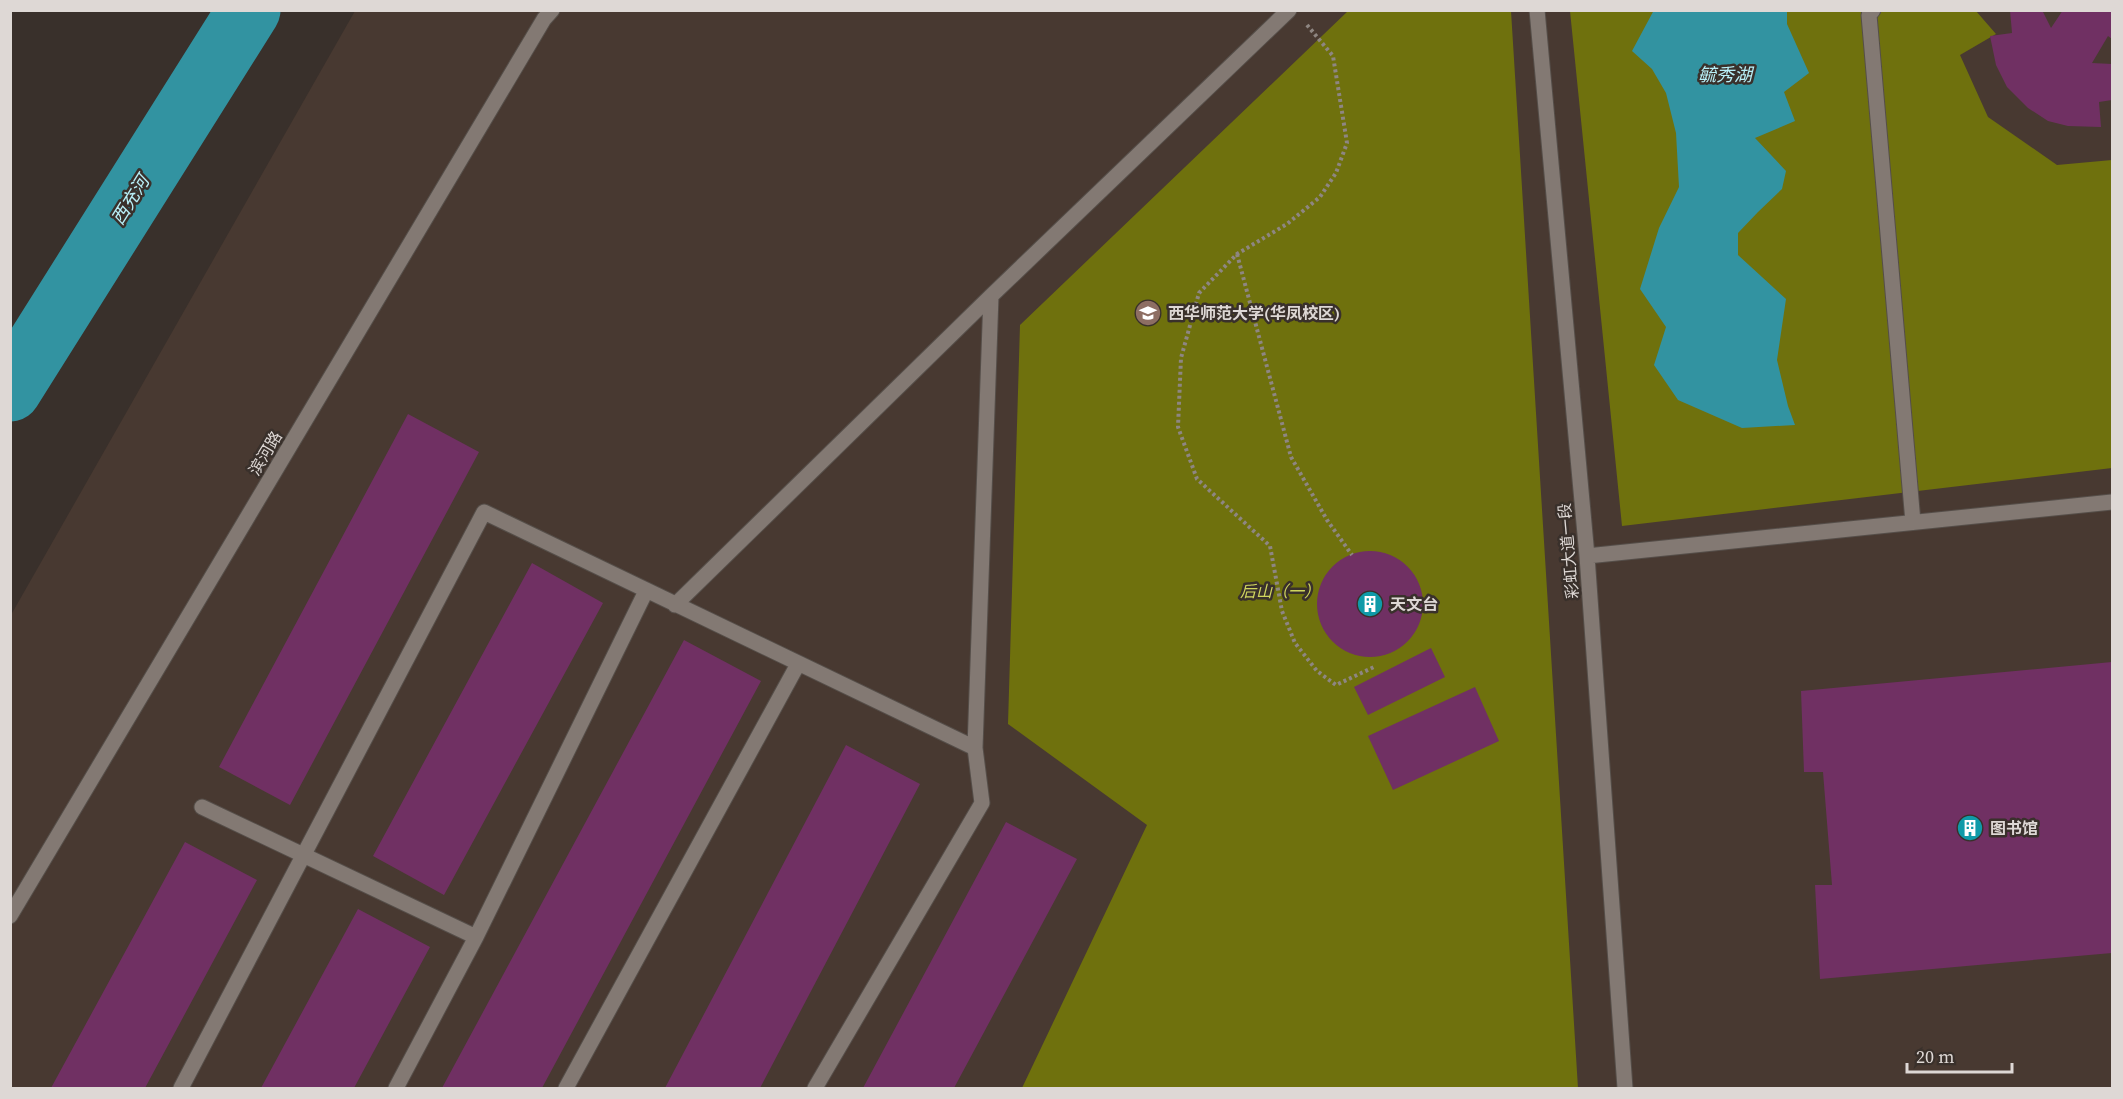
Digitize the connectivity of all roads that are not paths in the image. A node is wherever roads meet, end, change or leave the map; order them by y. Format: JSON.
{"nodes":[{"id":1,"x":552,"y":10,"type":"edge"},
{"id":2,"x":1289,"y":10,"type":"edge"},
{"id":3,"x":1537,"y":10,"type":"edge"},
{"id":4,"x":1873,"y":10,"type":"edge"},
{"id":5,"x":991,"y":296,"type":"junction"},
{"id":6,"x":2112,"y":501,"type":"edge"},
{"id":7,"x":1913,"y":522,"type":"junction"},
{"id":8,"x":1587,"y":556,"type":"junction"},
{"id":9,"x":646,"y":591,"type":"junction"},
{"id":10,"x":675,"y":605,"type":"junction"},
{"id":11,"x":798,"y":664,"type":"junction"},
{"id":12,"x":975,"y":748,"type":"junction"},
{"id":13,"x":202,"y":807,"type":"dead end"},
{"id":14,"x":303,"y":855,"type":"junction"},
{"id":15,"x":10,"y":916,"type":"edge"},
{"id":16,"x":476,"y":937,"type":"junction"},
{"id":17,"x":181,"y":1089,"type":"edge"},
{"id":18,"x":396,"y":1089,"type":"edge"},
{"id":19,"x":566,"y":1089,"type":"edge"},
{"id":20,"x":815,"y":1089,"type":"edge"},
{"id":21,"x":1625,"y":1089,"type":"edge"}],
"edges":[{"from":1,"to":15,"type":"street","name":"滨河路"},
{"from":2,"to":5,"type":"street"},
{"from":3,"to":8,"type":"street","name":"彩虹大道一段"},
{"from":4,"to":7,"type":"street"},
{"from":5,"to":10,"type":"street"},
{"from":5,"to":12,"type":"street"},
{"from":6,"to":7,"type":"street"},
{"from":7,"to":8,"type":"street"},
{"from":8,"to":21,"type":"street","name":"彩虹大道一段"},
{"from":9,"to":10,"type":"street"},
{"from":9,"to":14,"type":"street"},
{"from":9,"to":16,"type":"street"},
{"from":10,"to":11,"type":"street"},
{"from":11,"to":12,"type":"street"},
{"from":11,"to":19,"type":"street"},
{"from":12,"to":20,"type":"street"},
{"from":13,"to":14,"type":"street"},
{"from":14,"to":16,"type":"street"},
{"from":14,"to":17,"type":"street"},
{"from":16,"to":18,"type":"street"}]}
